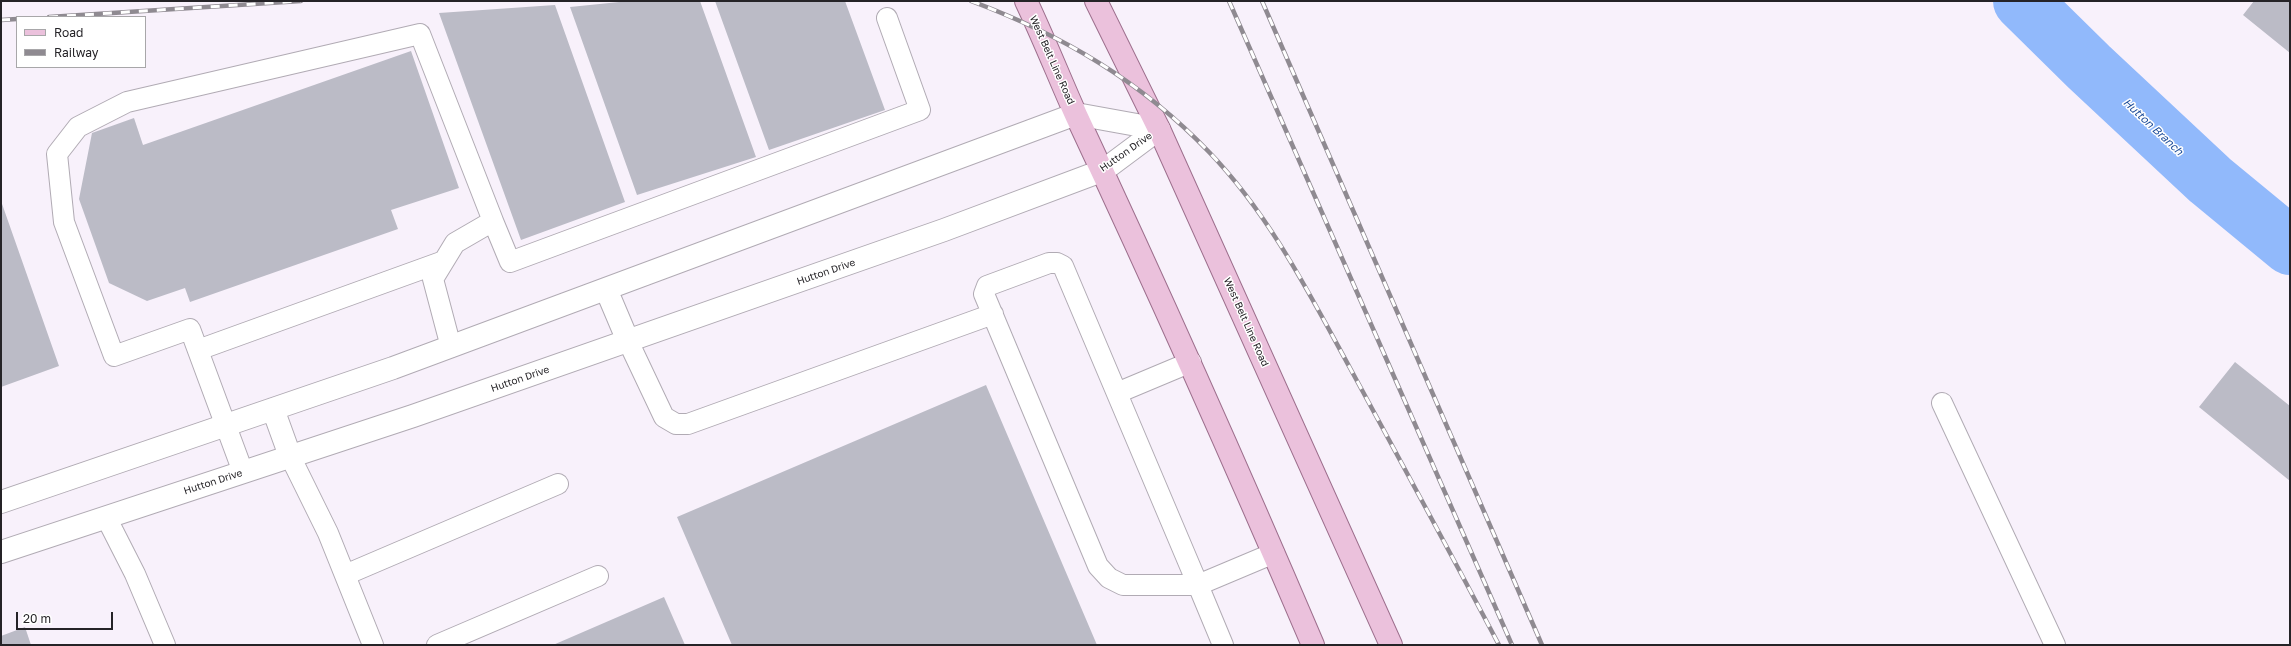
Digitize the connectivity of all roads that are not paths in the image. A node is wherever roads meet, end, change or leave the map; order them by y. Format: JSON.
{"nodes":[{"id":1,"x":1026,"y":1,"type":"edge"},
{"id":2,"x":1096,"y":1,"type":"edge"},
{"id":3,"x":887,"y":18,"type":"dead end"},
{"id":4,"x":1076,"y":114,"type":"junction"},
{"id":5,"x":1159,"y":129,"type":"junction"},
{"id":6,"x":1104,"y":170,"type":"junction"},
{"id":7,"x":493,"y":221,"type":"junction"},
{"id":8,"x":444,"y":260,"type":"junction"},
{"id":9,"x":606,"y":289,"type":"junction"},
{"id":10,"x":993,"y":314,"type":"junction"},
{"id":11,"x":628,"y":341,"type":"junction"},
{"id":12,"x":451,"y":347,"type":"junction"},
{"id":13,"x":198,"y":350,"type":"junction"},
{"id":14,"x":1191,"y":362,"type":"junction"},
{"id":15,"x":1117,"y":393,"type":"junction"},
{"id":16,"x":1942,"y":403,"type":"dead end"},
{"id":17,"x":274,"y":409,"type":"junction"},
{"id":18,"x":225,"y":425,"type":"junction"},
{"id":19,"x":290,"y":456,"type":"junction"},
{"id":20,"x":242,"y":472,"type":"junction"},
{"id":21,"x":558,"y":484,"type":"dead end"},
{"id":22,"x":1,"y":502,"type":"edge"},
{"id":23,"x":106,"y":517,"type":"junction"},
{"id":24,"x":1,"y":552,"type":"edge"},
{"id":25,"x":1274,"y":553,"type":"junction"},
{"id":26,"x":345,"y":575,"type":"junction"},
{"id":27,"x":598,"y":576,"type":"dead end"},
{"id":28,"x":1198,"y":585,"type":"junction"},
{"id":29,"x":165,"y":645,"type":"edge"},
{"id":30,"x":373,"y":645,"type":"edge"},
{"id":31,"x":437,"y":645,"type":"edge"},
{"id":32,"x":1223,"y":645,"type":"edge"},
{"id":33,"x":1313,"y":645,"type":"edge"},
{"id":34,"x":1391,"y":645,"type":"edge"},
{"id":35,"x":2055,"y":645,"type":"edge"}],
"edges":[{"from":1,"to":4,"type":"main road","name":"West Belt Line Road"},
{"from":2,"to":5,"type":"main road","name":"West Belt Line Road"},
{"from":3,"to":7,"type":"lane"},
{"from":4,"to":5,"type":"street","name":"Hutton Drive"},
{"from":4,"to":6,"type":"main road","name":"West Belt Line Road"},
{"from":4,"to":9,"type":"street"},
{"from":5,"to":6,"type":"street","name":"Hutton Drive"},
{"from":5,"to":34,"type":"main road","name":"West Belt Line Road"},
{"from":6,"to":11,"type":"street","name":"Hutton Drive"},
{"from":6,"to":14,"type":"main road","name":"West Belt Line Road"},
{"from":7,"to":8,"type":"lane"},
{"from":7,"to":13,"type":"lane"},
{"from":8,"to":12,"type":"lane"},
{"from":8,"to":13,"type":"lane"},
{"from":9,"to":11,"type":"street"},
{"from":9,"to":12,"type":"street"},
{"from":10,"to":11,"type":"lane"},
{"from":10,"to":15,"type":"lane"},
{"from":10,"to":28,"type":"lane"},
{"from":11,"to":19,"type":"street","name":"Hutton Drive"},
{"from":12,"to":17,"type":"street"},
{"from":13,"to":18,"type":"lane"},
{"from":14,"to":15,"type":"lane"},
{"from":14,"to":25,"type":"main road","name":"West Belt Line Road"},
{"from":15,"to":28,"type":"lane"},
{"from":16,"to":35,"type":"lane"},
{"from":17,"to":18,"type":"street"},
{"from":17,"to":19,"type":"street"},
{"from":18,"to":20,"type":"lane"},
{"from":18,"to":22,"type":"street"},
{"from":19,"to":20,"type":"street","name":"Hutton Drive"},
{"from":19,"to":26,"type":"lane"},
{"from":20,"to":23,"type":"street","name":"Hutton Drive"},
{"from":21,"to":26,"type":"lane"},
{"from":23,"to":24,"type":"street","name":"Hutton Drive"},
{"from":23,"to":29,"type":"lane"},
{"from":25,"to":28,"type":"lane"},
{"from":25,"to":33,"type":"main road","name":"West Belt Line Road"},
{"from":26,"to":30,"type":"lane"},
{"from":27,"to":31,"type":"lane"},
{"from":28,"to":32,"type":"lane"}]}
